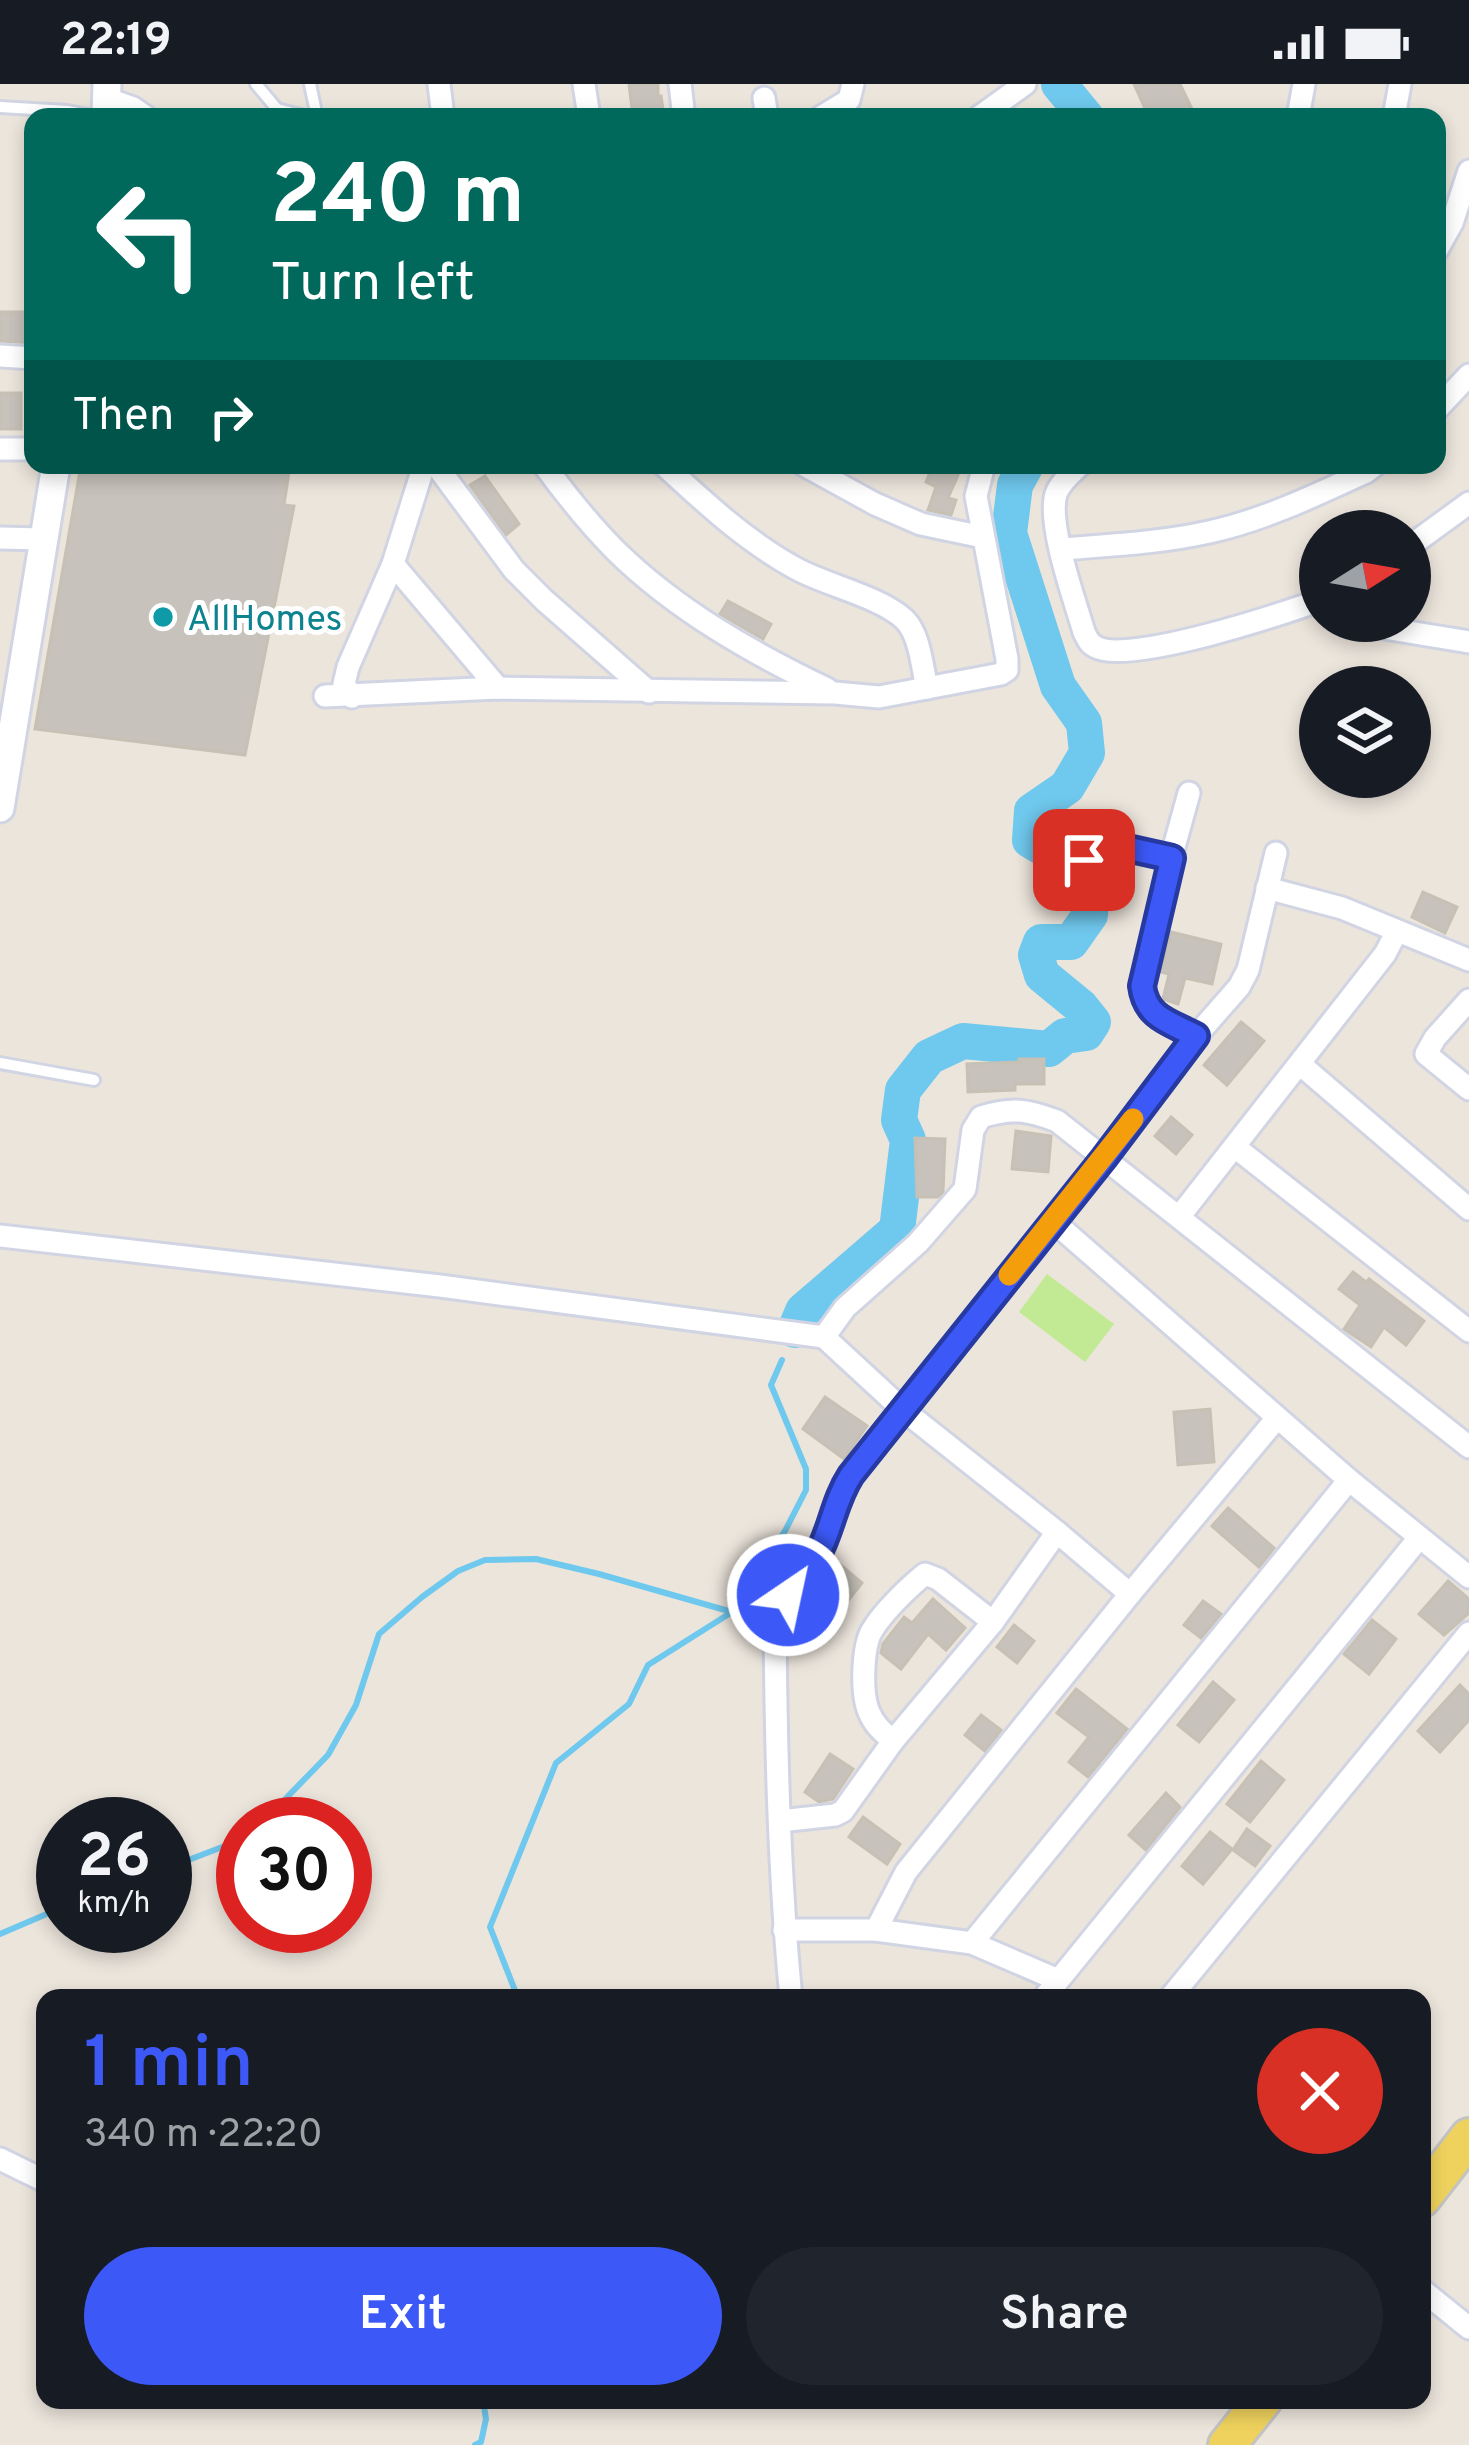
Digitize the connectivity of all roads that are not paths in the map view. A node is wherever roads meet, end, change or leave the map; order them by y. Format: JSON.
{"nodes":[{"id":1,"x":256,"y":84,"type":"edge"},
{"id":2,"x":853,"y":84,"type":"edge"},
{"id":3,"x":1025,"y":84,"type":"edge"},
{"id":4,"x":104,"y":104,"type":"edge"},
{"id":5,"x":134,"y":108,"type":"edge"},
{"id":6,"x":276,"y":108,"type":"edge"},
{"id":7,"x":836,"y":108,"type":"edge"},
{"id":8,"x":992,"y":108,"type":"edge"},
{"id":9,"x":1469,"y":171,"type":"edge"},
{"id":10,"x":1446,"y":234,"type":"edge"},
{"id":11,"x":1469,"y":375,"type":"edge"},
{"id":12,"x":1446,"y":399,"type":"edge"},
{"id":13,"x":55,"y":474,"type":"edge"},
{"id":14,"x":421,"y":474,"type":"edge"},
{"id":15,"x":443,"y":474,"type":"edge"},
{"id":16,"x":551,"y":474,"type":"edge"},
{"id":17,"x":674,"y":474,"type":"edge"},
{"id":18,"x":820,"y":474,"type":"edge"},
{"id":19,"x":982,"y":474,"type":"edge"},
{"id":20,"x":1069,"y":474,"type":"edge"},
{"id":21,"x":1362,"y":474,"type":"edge"},
{"id":22,"x":1469,"y":503,"type":"edge"},
{"id":23,"x":1431,"y":531,"type":"edge"},
{"id":24,"x":983,"y":537,"type":"junction"},
{"id":25,"x":0,"y":538,"type":"edge"},
{"id":26,"x":44,"y":538,"type":"junction"},
{"id":27,"x":1060,"y":549,"type":"junction"},
{"id":28,"x":393,"y":564,"type":"junction"},
{"id":29,"x":1299,"y":608,"type":"edge"},
{"id":30,"x":1431,"y":633,"type":"edge"},
{"id":31,"x":1463,"y":636,"type":"edge"},
{"id":32,"x":498,"y":688,"type":"junction"},
{"id":33,"x":927,"y":688,"type":"junction"},
{"id":34,"x":649,"y":692,"type":"junction"},
{"id":35,"x":835,"y":693,"type":"junction"},
{"id":36,"x":325,"y":696,"type":"dead end"},
{"id":37,"x":352,"y":697,"type":"junction"},
{"id":38,"x":1190,"y":794,"type":"dead end"},
{"id":39,"x":0,"y":808,"type":"edge"},
{"id":40,"x":1276,"y":853,"type":"dead end"},
{"id":41,"x":1172,"y":858,"type":"junction"},
{"id":42,"x":1084,"y":860,"type":"dead end"},
{"id":43,"x":1267,"y":889,"type":"junction"},
{"id":44,"x":1396,"y":931,"type":"junction"},
{"id":45,"x":1469,"y":960,"type":"edge"},
{"id":46,"x":1469,"y":1000,"type":"edge"},
{"id":47,"x":1196,"y":1036,"type":"junction"},
{"id":48,"x":0,"y":1063,"type":"edge"},
{"id":49,"x":1300,"y":1065,"type":"junction"},
{"id":50,"x":94,"y":1080,"type":"dead end"},
{"id":51,"x":1469,"y":1089,"type":"edge"},
{"id":52,"x":1235,"y":1147,"type":"junction"},
{"id":53,"x":1104,"y":1158,"type":"junction"},
{"id":54,"x":1469,"y":1209,"type":"edge"},
{"id":55,"x":1179,"y":1216,"type":"junction"},
{"id":56,"x":1052,"y":1221,"type":"junction"},
{"id":57,"x":0,"y":1236,"type":"edge"},
{"id":58,"x":1469,"y":1331,"type":"edge"},
{"id":59,"x":824,"y":1337,"type":"junction"},
{"id":60,"x":902,"y":1409,"type":"junction"},
{"id":61,"x":1277,"y":1418,"type":"junction"},
{"id":62,"x":1469,"y":1447,"type":"edge"},
{"id":63,"x":1349,"y":1480,"type":"junction"},
{"id":64,"x":1057,"y":1532,"type":"junction"},
{"id":65,"x":1420,"y":1538,"type":"junction"},
{"id":66,"x":1469,"y":1577,"type":"edge"},
{"id":67,"x":1130,"y":1594,"type":"junction"},
{"id":68,"x":993,"y":1622,"type":"junction"},
{"id":69,"x":1469,"y":1633,"type":"edge"},
{"id":70,"x":893,"y":1741,"type":"junction"},
{"id":71,"x":780,"y":1821,"type":"junction"},
{"id":72,"x":784,"y":1930,"type":"junction"},
{"id":73,"x":876,"y":1930,"type":"junction"},
{"id":74,"x":972,"y":1943,"type":"junction"},
{"id":75,"x":790,"y":1989,"type":"edge"},
{"id":76,"x":1051,"y":1989,"type":"edge"},
{"id":77,"x":1177,"y":1989,"type":"edge"},
{"id":78,"x":1469,"y":2137,"type":"edge"},
{"id":79,"x":0,"y":2159,"type":"edge"},
{"id":80,"x":36,"y":2177,"type":"edge"},
{"id":81,"x":1431,"y":2186,"type":"edge"},
{"id":82,"x":1431,"y":2297,"type":"edge"},
{"id":83,"x":1469,"y":2328,"type":"edge"},
{"id":84,"x":1256,"y":2409,"type":"edge"},
{"id":85,"x":1228,"y":2445,"type":"edge"}],
"edges":[{"from":1,"to":6,"type":"lane"},
{"from":2,"to":7,"type":"street"},
{"from":3,"to":8,"type":"street"},
{"from":4,"to":5,"type":"street"},
{"from":9,"to":10,"type":"street"},
{"from":11,"to":12,"type":"street"},
{"from":13,"to":26,"type":"street"},
{"from":14,"to":28,"type":"street"},
{"from":15,"to":34,"type":"street"},
{"from":16,"to":35,"type":"street"},
{"from":17,"to":33,"type":"street"},
{"from":18,"to":24,"type":"street"},
{"from":19,"to":24,"type":"street"},
{"from":20,"to":27,"type":"street"},
{"from":21,"to":27,"type":"street"},
{"from":22,"to":23,"type":"street"},
{"from":24,"to":33,"type":"street"},
{"from":25,"to":26,"type":"street"},
{"from":26,"to":39,"type":"street"},
{"from":27,"to":29,"type":"street"},
{"from":28,"to":32,"type":"street"},
{"from":28,"to":37,"type":"street"},
{"from":30,"to":31,"type":"street"},
{"from":32,"to":34,"type":"street"},
{"from":32,"to":37,"type":"street"},
{"from":33,"to":35,"type":"street"},
{"from":34,"to":35,"type":"street"},
{"from":36,"to":37,"type":"street"},
{"from":38,"to":41,"type":"street"},
{"from":40,"to":43,"type":"street"},
{"from":41,"to":42,"type":"street"},
{"from":41,"to":47,"type":"street"},
{"from":43,"to":44,"type":"street"},
{"from":43,"to":47,"type":"street"},
{"from":44,"to":45,"type":"street"},
{"from":44,"to":49,"type":"street"},
{"from":46,"to":51,"type":"street"},
{"from":47,"to":53,"type":"street"},
{"from":48,"to":50,"type":"lane"},
{"from":49,"to":52,"type":"street"},
{"from":49,"to":54,"type":"street"},
{"from":52,"to":55,"type":"street"},
{"from":52,"to":58,"type":"street"},
{"from":53,"to":55,"type":"street"},
{"from":53,"to":56,"type":"street"},
{"from":53,"to":59,"type":"street"},
{"from":55,"to":62,"type":"street"},
{"from":56,"to":60,"type":"street"},
{"from":56,"to":61,"type":"street"},
{"from":57,"to":59,"type":"street"},
{"from":59,"to":60,"type":"street"},
{"from":60,"to":64,"type":"street"},
{"from":60,"to":71,"type":"street"},
{"from":61,"to":63,"type":"street"},
{"from":61,"to":67,"type":"street"},
{"from":63,"to":65,"type":"street"},
{"from":63,"to":74,"type":"street"},
{"from":64,"to":67,"type":"street"},
{"from":64,"to":68,"type":"street"},
{"from":65,"to":66,"type":"street"},
{"from":65,"to":76,"type":"street"},
{"from":67,"to":73,"type":"street"},
{"from":68,"to":70,"type":"street"},
{"from":68,"to":70,"type":"street"},
{"from":69,"to":77,"type":"street"},
{"from":70,"to":71,"type":"street"},
{"from":71,"to":72,"type":"street"},
{"from":72,"to":73,"type":"street"},
{"from":72,"to":75,"type":"street"},
{"from":73,"to":74,"type":"street"},
{"from":74,"to":76,"type":"street"},
{"from":78,"to":81,"type":"main road"},
{"from":79,"to":80,"type":"street"},
{"from":82,"to":83,"type":"street"},
{"from":84,"to":85,"type":"main road"}]}
